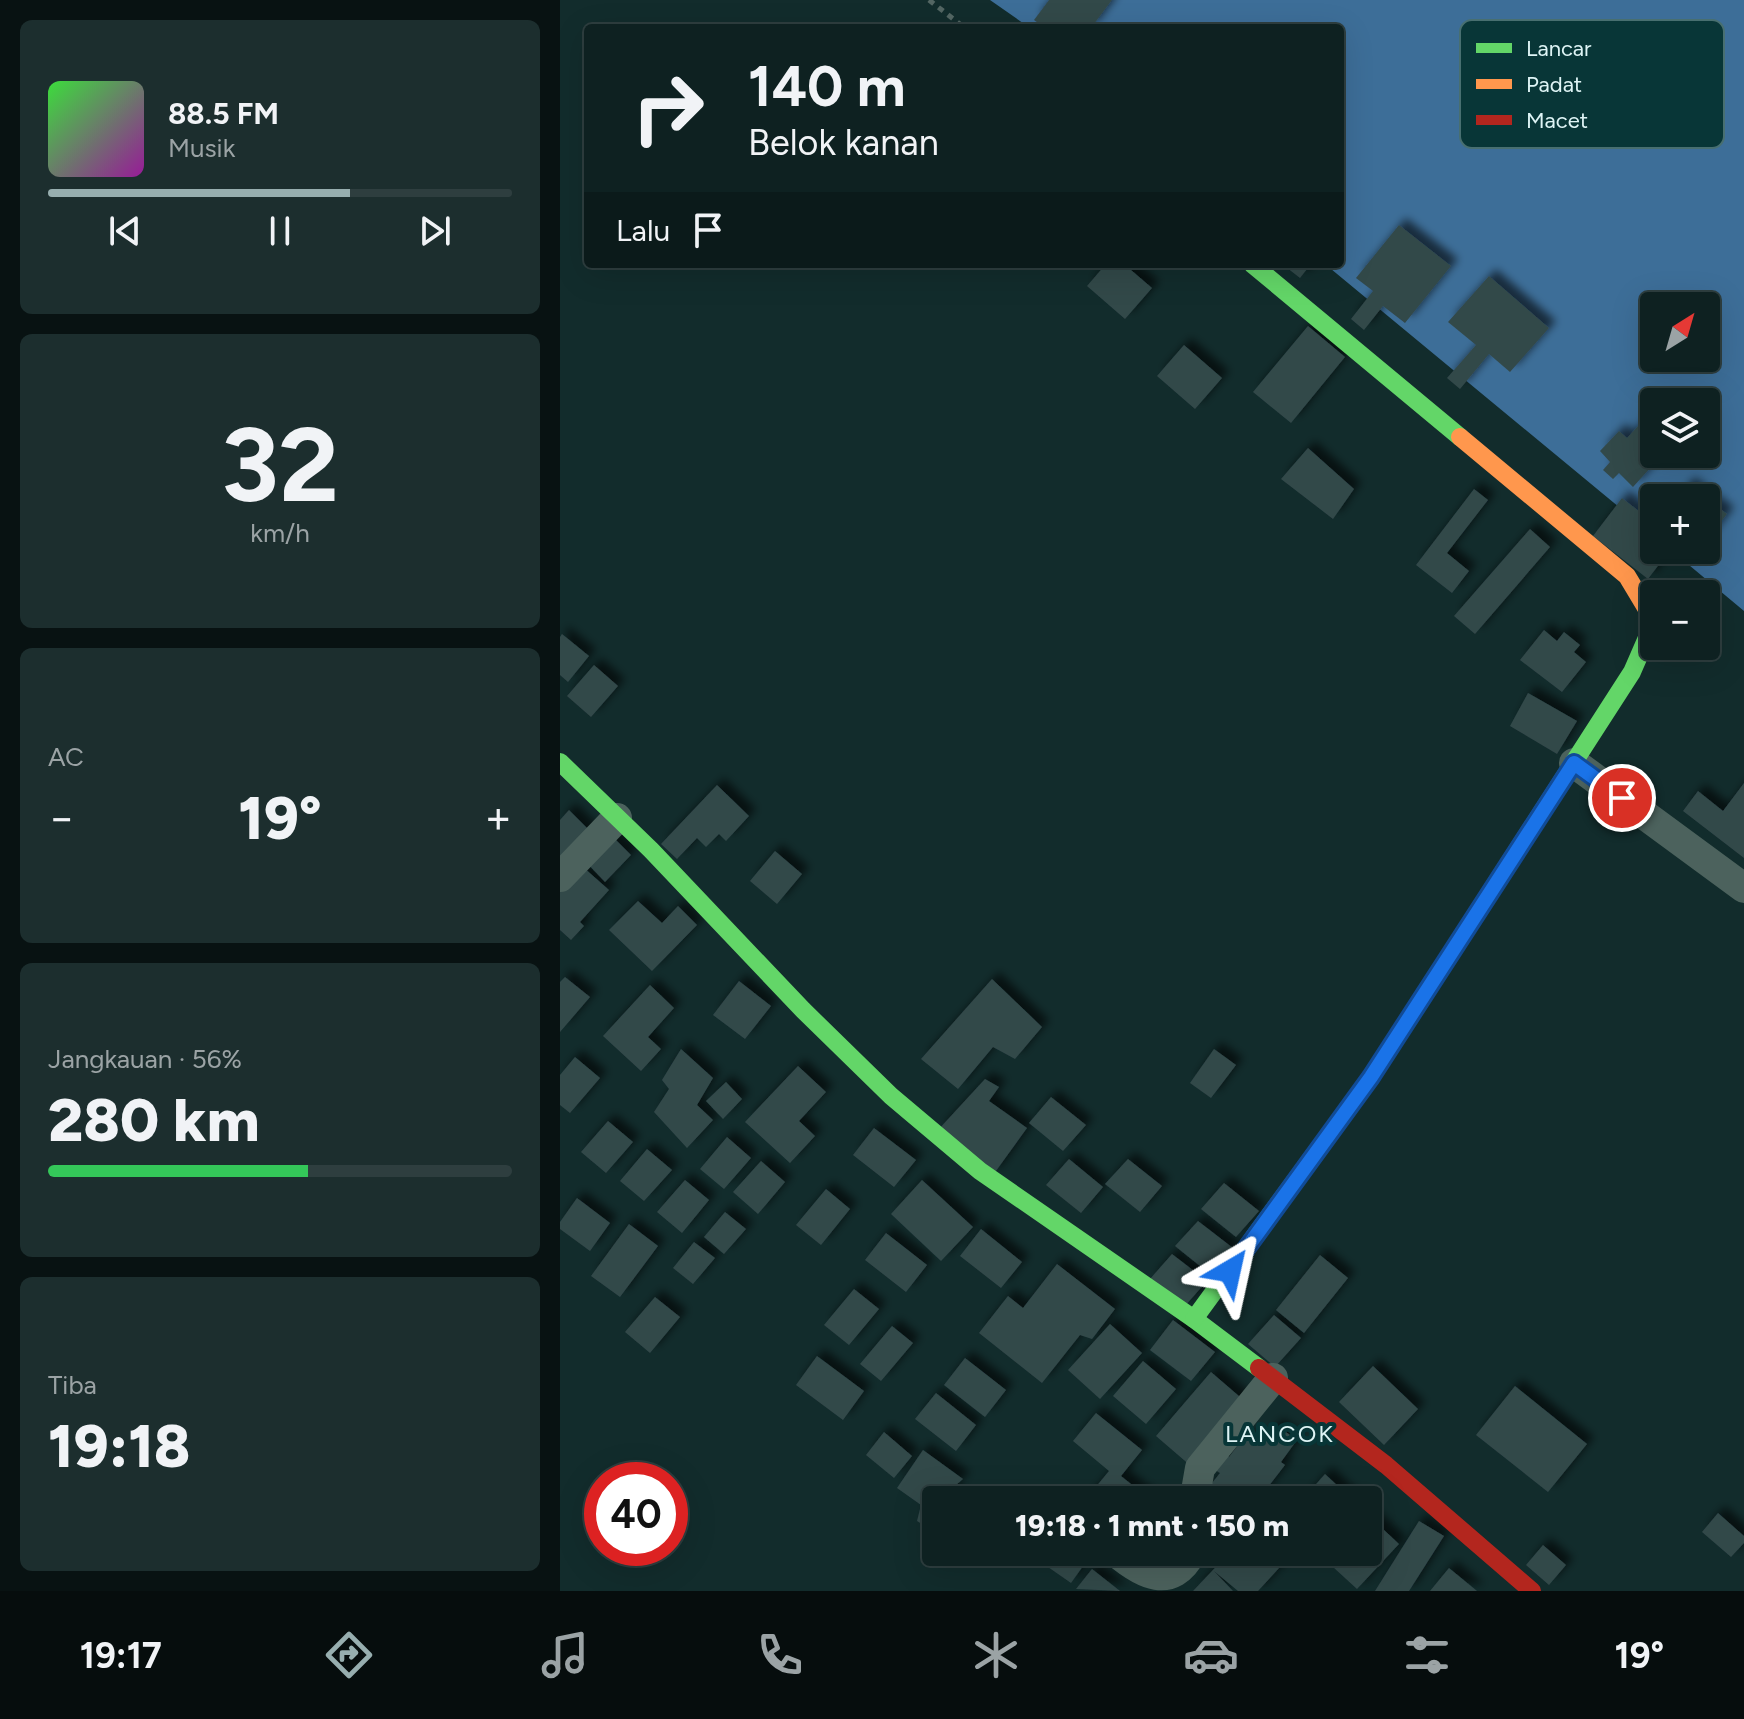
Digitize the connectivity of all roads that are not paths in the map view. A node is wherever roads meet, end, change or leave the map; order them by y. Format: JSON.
{"nodes":[{"id":1,"x":1257,"y":268,"type":"edge"},
{"id":2,"x":560,"y":762,"type":"edge"},
{"id":3,"x":1574,"y":763,"type":"junction"},
{"id":4,"x":617,"y":818,"type":"junction"},
{"id":5,"x":560,"y":877,"type":"edge"},
{"id":6,"x":1744,"y":888,"type":"edge"},
{"id":7,"x":1194,"y":1319,"type":"junction"},
{"id":8,"x":1273,"y":1378,"type":"junction"},
{"id":9,"x":1197,"y":1486,"type":"edge"},
{"id":10,"x":1132,"y":1566,"type":"edge"},
{"id":11,"x":1181,"y":1566,"type":"edge"},
{"id":12,"x":1532,"y":1591,"type":"edge"}],
"edges":[{"from":1,"to":3,"type":"street"},
{"from":2,"to":4,"type":"street"},
{"from":3,"to":6,"type":"street"},
{"from":3,"to":7,"type":"street"},
{"from":4,"to":5,"type":"street"},
{"from":4,"to":7,"type":"street"},
{"from":7,"to":8,"type":"street"},
{"from":8,"to":9,"type":"street"},
{"from":8,"to":12,"type":"street"},
{"from":10,"to":11,"type":"street"}]}
